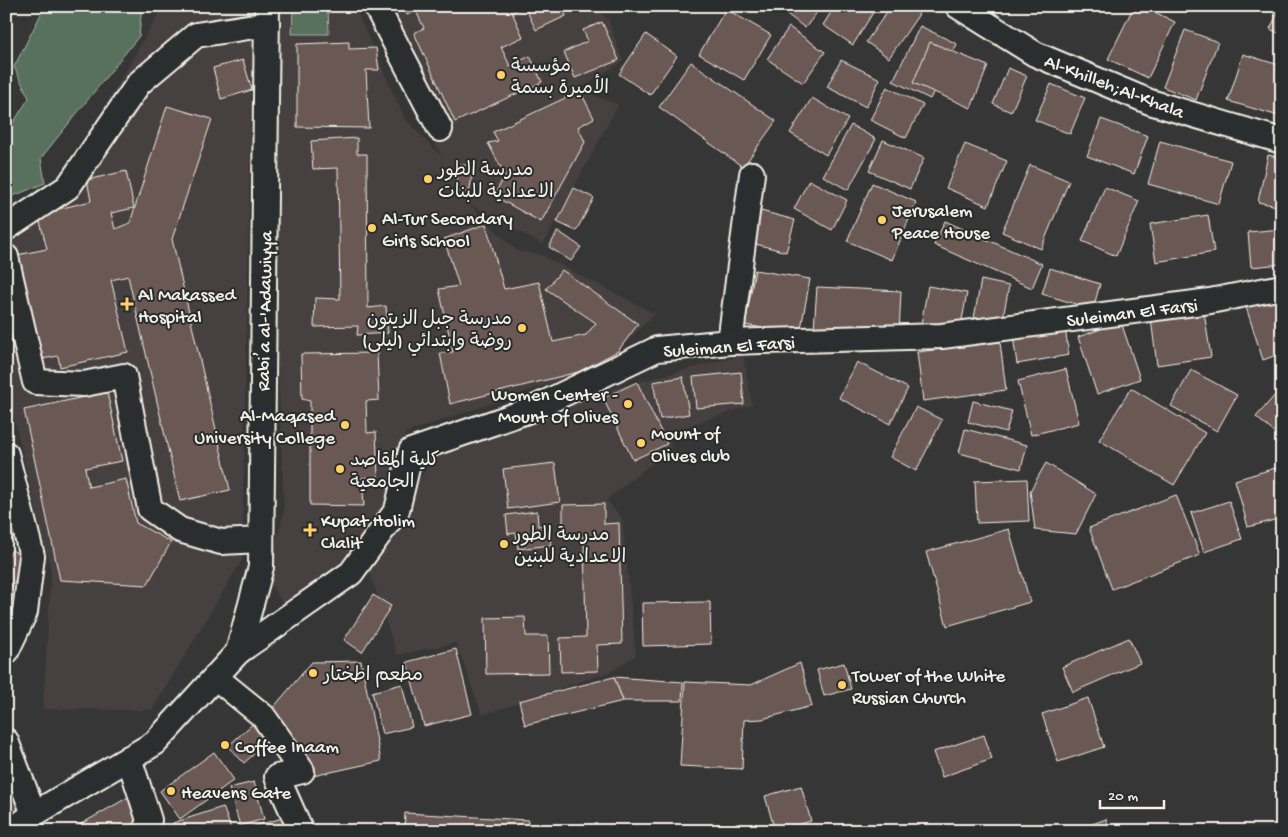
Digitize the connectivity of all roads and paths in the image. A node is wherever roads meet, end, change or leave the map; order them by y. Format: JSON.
{"nodes":[{"id":1,"x":376,"y":6,"type":"edge"},
{"id":2,"x":958,"y":6,"type":"edge"},
{"id":3,"x":267,"y":15,"type":"edge"},
{"id":4,"x":440,"y":129,"type":"dead end"},
{"id":5,"x":1282,"y":142,"type":"edge"},
{"id":6,"x":752,"y":174,"type":"dead end"},
{"id":7,"x":6,"y":228,"type":"edge"},
{"id":8,"x":6,"y":257,"type":"edge"},
{"id":9,"x":1282,"y":287,"type":"edge"},
{"id":10,"x":730,"y":342,"type":"junction"},
{"id":11,"x":6,"y":454,"type":"edge"},
{"id":12,"x":261,"y":540,"type":"junction"},
{"id":13,"x":6,"y":652,"type":"edge"},
{"id":14,"x":238,"y":652,"type":"junction"},
{"id":15,"x":215,"y":677,"type":"junction"},
{"id":16,"x":6,"y":741,"type":"edge"},
{"id":17,"x":129,"y":758,"type":"junction"},
{"id":18,"x":34,"y":814,"type":"junction"},
{"id":19,"x":11,"y":831,"type":"edge"},
{"id":20,"x":145,"y":831,"type":"edge"},
{"id":21,"x":301,"y":831,"type":"edge"}],
"edges":[{"from":1,"to":4,"type":"street"},
{"from":2,"to":5,"type":"street","name":"Al-Khilleh;Al-Khala"},
{"from":3,"to":7,"type":"street"},
{"from":3,"to":12,"type":"street","name":"Rabiʼa al-'Adawiyya"},
{"from":6,"to":10,"type":"street"},
{"from":8,"to":12,"type":"street"},
{"from":9,"to":10,"type":"street","name":"Suleiman El Farsi"},
{"from":10,"to":14,"type":"street","name":"Suleiman El Farsi"},
{"from":11,"to":13,"type":"street"},
{"from":12,"to":14,"type":"street","name":"Rabiʼa al-'Adawiyya"},
{"from":14,"to":15,"type":"street","name":"Rabiʼa al-'Adawiyya"},
{"from":15,"to":17,"type":"street","name":"Rabiʼa al-'Adawiyya"},
{"from":15,"to":21,"type":"street"},
{"from":16,"to":18,"type":"street"},
{"from":17,"to":18,"type":"street","name":"Rabiʼa al-'Adawiyya"},
{"from":17,"to":20,"type":"street"},
{"from":18,"to":19,"type":"street","name":"Rabiʼa al-'Adawiyya"}]}
